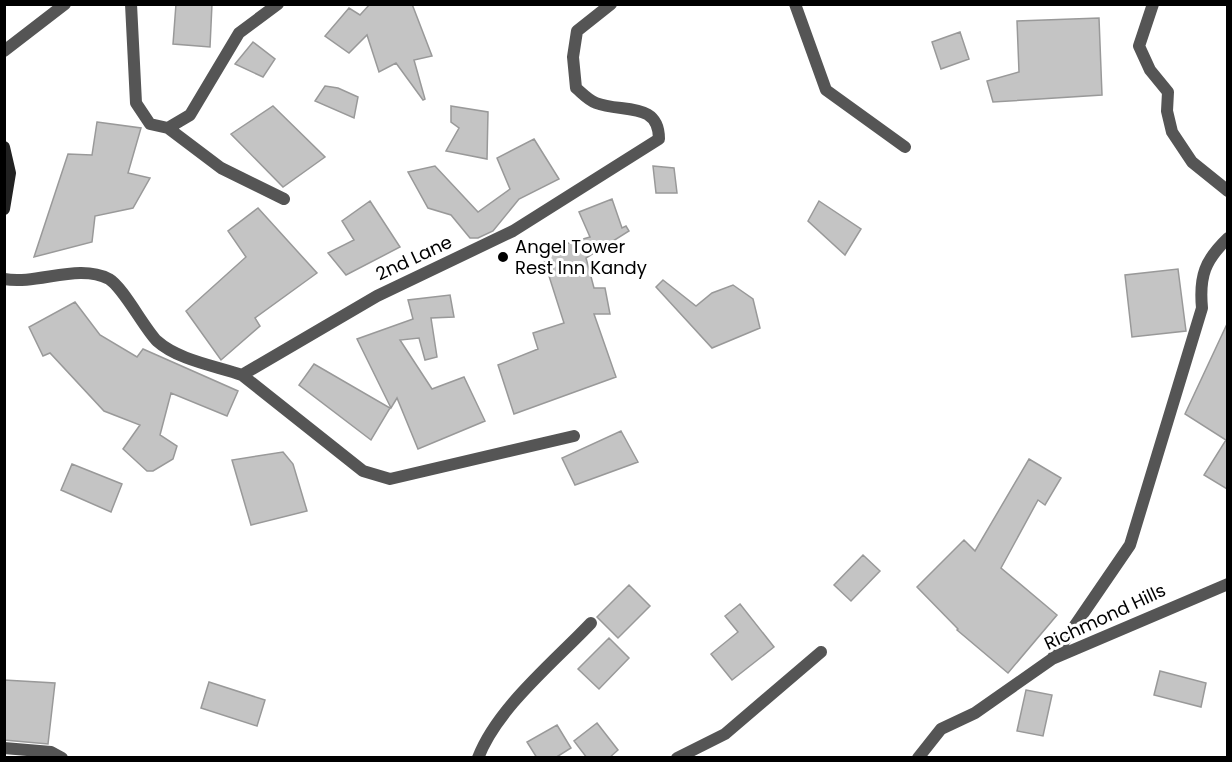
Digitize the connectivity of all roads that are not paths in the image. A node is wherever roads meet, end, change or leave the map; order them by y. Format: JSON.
{"nodes":[{"id":1,"x":65,"y":4,"type":"edge"},
{"id":2,"x":131,"y":4,"type":"edge"},
{"id":3,"x":278,"y":4,"type":"edge"},
{"id":4,"x":611,"y":4,"type":"edge"},
{"id":5,"x":795,"y":4,"type":"edge"},
{"id":6,"x":1153,"y":4,"type":"edge"},
{"id":7,"x":4,"y":51,"type":"edge"},
{"id":8,"x":168,"y":128,"type":"junction"},
{"id":9,"x":4,"y":147,"type":"edge"},
{"id":10,"x":905,"y":147,"type":"dead end"},
{"id":11,"x":1227,"y":191,"type":"edge"},
{"id":12,"x":284,"y":199,"type":"dead end"},
{"id":13,"x":4,"y":209,"type":"edge"},
{"id":14,"x":1227,"y":238,"type":"edge"},
{"id":15,"x":4,"y":279,"type":"edge"},
{"id":16,"x":242,"y":375,"type":"junction"},
{"id":17,"x":574,"y":436,"type":"dead end"},
{"id":18,"x":1227,"y":584,"type":"edge"},
{"id":19,"x":591,"y":623,"type":"dead end"},
{"id":20,"x":821,"y":652,"type":"dead end"},
{"id":21,"x":1052,"y":659,"type":"junction"},
{"id":22,"x":4,"y":748,"type":"edge"},
{"id":23,"x":62,"y":758,"type":"edge"},
{"id":24,"x":478,"y":758,"type":"edge"},
{"id":25,"x":676,"y":758,"type":"edge"},
{"id":26,"x":918,"y":758,"type":"edge"}],
"edges":[{"from":1,"to":7,"type":"street"},
{"from":2,"to":8,"type":"street"},
{"from":3,"to":8,"type":"street"},
{"from":4,"to":16,"type":"street","name":"2nd Lane"},
{"from":5,"to":10,"type":"street"},
{"from":6,"to":11,"type":"street"},
{"from":8,"to":12,"type":"street"},
{"from":9,"to":13,"type":"street"},
{"from":14,"to":21,"type":"street"},
{"from":15,"to":16,"type":"street"},
{"from":16,"to":17,"type":"street"},
{"from":18,"to":21,"type":"street","name":"Richmond Hills"},
{"from":19,"to":24,"type":"street"},
{"from":20,"to":25,"type":"street"},
{"from":21,"to":26,"type":"street","name":"Richmond Hills"},
{"from":22,"to":23,"type":"street"}]}
